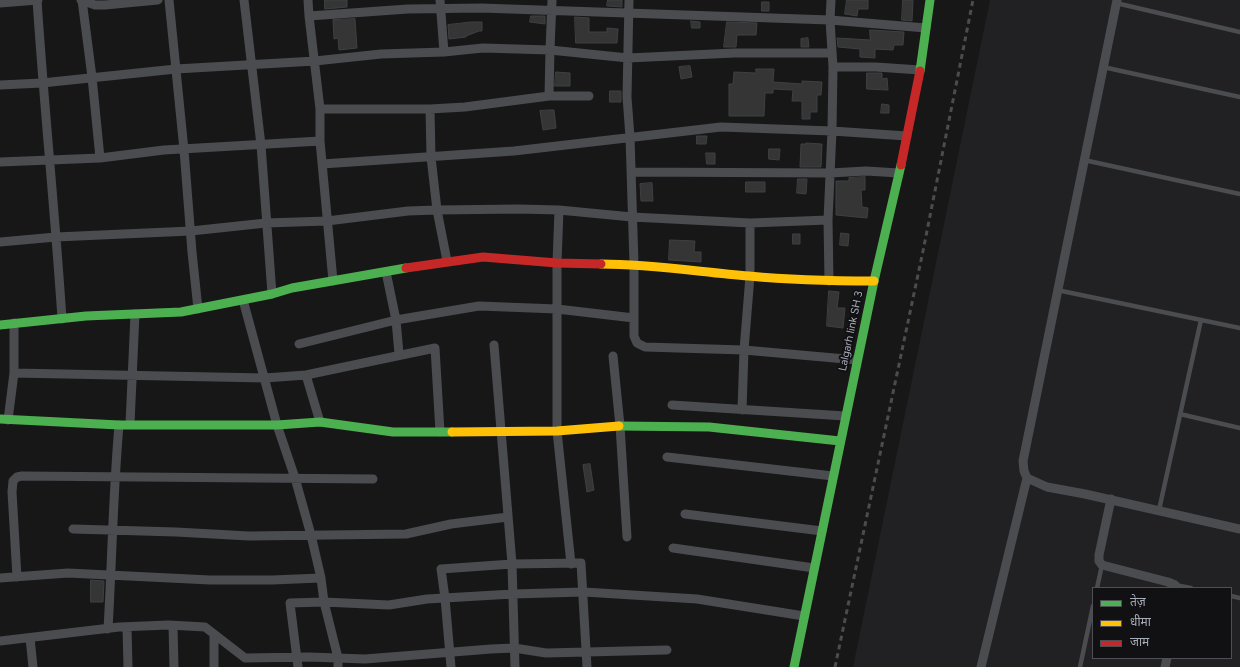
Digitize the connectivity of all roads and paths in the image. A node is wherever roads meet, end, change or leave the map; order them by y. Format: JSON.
{"nodes":[{"id":1,"x":37,"y":0,"type":"edge"},
{"id":2,"x":81,"y":0,"type":"edge"},
{"id":3,"x":158,"y":0,"type":"edge"},
{"id":4,"x":169,"y":0,"type":"edge"},
{"id":5,"x":244,"y":0,"type":"edge"},
{"id":6,"x":308,"y":0,"type":"edge"},
{"id":7,"x":552,"y":0,"type":"edge"},
{"id":8,"x":630,"y":0,"type":"edge"},
{"id":9,"x":831,"y":0,"type":"edge"},
{"id":10,"x":930,"y":0,"type":"edge"},
{"id":11,"x":1116,"y":2,"type":"edge"},
{"id":12,"x":0,"y":3,"type":"edge"},
{"id":13,"x":440,"y":4,"type":"edge"},
{"id":14,"x":551,"y":12,"type":"junction"},
{"id":15,"x":629,"y":14,"type":"junction"},
{"id":16,"x":309,"y":16,"type":"junction"},
{"id":17,"x":830,"y":20,"type":"junction"},
{"id":18,"x":926,"y":28,"type":"junction"},
{"id":19,"x":1240,"y":32,"type":"edge"},
{"id":20,"x":550,"y":50,"type":"junction"},
{"id":21,"x":444,"y":52,"type":"junction"},
{"id":22,"x":831,"y":53,"type":"junction"},
{"id":23,"x":628,"y":58,"type":"junction"},
{"id":24,"x":315,"y":61,"type":"junction"},
{"id":25,"x":251,"y":64,"type":"junction"},
{"id":26,"x":833,"y":67,"type":"junction"},
{"id":27,"x":1103,"y":67,"type":"junction"},
{"id":28,"x":176,"y":69,"type":"junction"},
{"id":29,"x":920,"y":70,"type":"junction"},
{"id":30,"x":92,"y":77,"type":"junction"},
{"id":31,"x":42,"y":83,"type":"junction"},
{"id":32,"x":0,"y":85,"type":"edge"},
{"id":33,"x":549,"y":96,"type":"junction"},
{"id":34,"x":588,"y":96,"type":"dead end"},
{"id":35,"x":1240,"y":98,"type":"edge"},
{"id":36,"x":320,"y":109,"type":"junction"},
{"id":37,"x":430,"y":109,"type":"junction"},
{"id":38,"x":832,"y":131,"type":"junction"},
{"id":39,"x":907,"y":136,"type":"junction"},
{"id":40,"x":630,"y":137,"type":"junction"},
{"id":41,"x":320,"y":140,"type":"junction"},
{"id":42,"x":261,"y":145,"type":"junction"},
{"id":43,"x":184,"y":150,"type":"junction"},
{"id":44,"x":431,"y":157,"type":"junction"},
{"id":45,"x":100,"y":158,"type":"junction"},
{"id":46,"x":48,"y":160,"type":"junction"},
{"id":47,"x":1084,"y":160,"type":"junction"},
{"id":48,"x":0,"y":162,"type":"edge"},
{"id":49,"x":322,"y":164,"type":"junction"},
{"id":50,"x":631,"y":172,"type":"junction"},
{"id":51,"x":830,"y":173,"type":"junction"},
{"id":52,"x":899,"y":173,"type":"junction"},
{"id":53,"x":1240,"y":194,"type":"edge"},
{"id":54,"x":437,"y":210,"type":"junction"},
{"id":55,"x":559,"y":210,"type":"junction"},
{"id":56,"x":632,"y":217,"type":"junction"},
{"id":57,"x":828,"y":220,"type":"junction"},
{"id":58,"x":327,"y":221,"type":"junction"},
{"id":59,"x":750,"y":223,"type":"junction"},
{"id":60,"x":266,"y":224,"type":"junction"},
{"id":61,"x":191,"y":231,"type":"junction"},
{"id":62,"x":56,"y":237,"type":"junction"},
{"id":63,"x":0,"y":242,"type":"edge"},
{"id":64,"x":447,"y":261,"type":"junction"},
{"id":65,"x":557,"y":263,"type":"junction"},
{"id":66,"x":634,"y":264,"type":"junction"},
{"id":67,"x":386,"y":272,"type":"junction"},
{"id":68,"x":750,"y":276,"type":"junction"},
{"id":69,"x":829,"y":280,"type":"junction"},
{"id":70,"x":333,"y":281,"type":"junction"},
{"id":71,"x":874,"y":281,"type":"junction"},
{"id":72,"x":1057,"y":290,"type":"junction"},
{"id":73,"x":272,"y":294,"type":"junction"},
{"id":74,"x":243,"y":300,"type":"junction"},
{"id":75,"x":198,"y":309,"type":"junction"},
{"id":76,"x":558,"y":309,"type":"junction"},
{"id":77,"x":135,"y":314,"type":"junction"},
{"id":78,"x":634,"y":318,"type":"junction"},
{"id":79,"x":62,"y":319,"type":"junction"},
{"id":80,"x":396,"y":320,"type":"junction"},
{"id":81,"x":1201,"y":320,"type":"junction"},
{"id":82,"x":14,"y":323,"type":"junction"},
{"id":83,"x":0,"y":325,"type":"edge"},
{"id":84,"x":1240,"y":328,"type":"edge"},
{"id":85,"x":299,"y":344,"type":"dead end"},
{"id":86,"x":494,"y":345,"type":"dead end"},
{"id":87,"x":744,"y":350,"type":"junction"},
{"id":88,"x":399,"y":354,"type":"junction"},
{"id":89,"x":613,"y":356,"type":"dead end"},
{"id":90,"x":857,"y":360,"type":"junction"},
{"id":91,"x":14,"y":373,"type":"junction"},
{"id":92,"x":306,"y":375,"type":"junction"},
{"id":93,"x":132,"y":376,"type":"junction"},
{"id":94,"x":265,"y":378,"type":"junction"},
{"id":95,"x":672,"y":405,"type":"dead end"},
{"id":96,"x":742,"y":410,"type":"junction"},
{"id":97,"x":1180,"y":414,"type":"junction"},
{"id":98,"x":845,"y":416,"type":"junction"},
{"id":99,"x":4,"y":420,"type":"edge"},
{"id":100,"x":320,"y":422,"type":"junction"},
{"id":101,"x":130,"y":424,"type":"junction"},
{"id":102,"x":119,"y":425,"type":"junction"},
{"id":103,"x":277,"y":425,"type":"junction"},
{"id":104,"x":620,"y":426,"type":"junction"},
{"id":105,"x":1240,"y":428,"type":"edge"},
{"id":106,"x":557,"y":431,"type":"junction"},
{"id":107,"x":440,"y":432,"type":"junction"},
{"id":108,"x":502,"y":432,"type":"junction"},
{"id":109,"x":840,"y":442,"type":"junction"},
{"id":110,"x":667,"y":457,"type":"dead end"},
{"id":111,"x":115,"y":476,"type":"junction"},
{"id":112,"x":833,"y":476,"type":"junction"},
{"id":113,"x":295,"y":478,"type":"junction"},
{"id":114,"x":1027,"y":478,"type":"junction"},
{"id":115,"x":373,"y":479,"type":"dead end"},
{"id":116,"x":1110,"y":499,"type":"junction"},
{"id":117,"x":1159,"y":510,"type":"junction"},
{"id":118,"x":685,"y":514,"type":"dead end"},
{"id":119,"x":508,"y":517,"type":"junction"},
{"id":120,"x":1240,"y":528,"type":"edge"},
{"id":121,"x":73,"y":529,"type":"dead end"},
{"id":122,"x":113,"y":531,"type":"junction"},
{"id":123,"x":822,"y":531,"type":"junction"},
{"id":124,"x":311,"y":535,"type":"junction"},
{"id":125,"x":627,"y":537,"type":"dead end"},
{"id":126,"x":674,"y":548,"type":"dead end"},
{"id":127,"x":512,"y":564,"type":"junction"},
{"id":128,"x":571,"y":564,"type":"junction"},
{"id":129,"x":1102,"y":565,"type":"junction"},
{"id":130,"x":814,"y":568,"type":"junction"},
{"id":131,"x":111,"y":574,"type":"junction"},
{"id":132,"x":17,"y":577,"type":"junction"},
{"id":133,"x":0,"y":578,"type":"edge"},
{"id":134,"x":321,"y":578,"type":"junction"},
{"id":135,"x":1176,"y":586,"type":"edge"},
{"id":136,"x":1097,"y":587,"type":"edge"},
{"id":137,"x":584,"y":592,"type":"junction"},
{"id":138,"x":513,"y":594,"type":"junction"},
{"id":139,"x":445,"y":598,"type":"junction"},
{"id":140,"x":324,"y":602,"type":"junction"},
{"id":141,"x":1092,"y":611,"type":"edge"},
{"id":142,"x":804,"y":616,"type":"junction"},
{"id":143,"x":173,"y":626,"type":"junction"},
{"id":144,"x":127,"y":627,"type":"junction"},
{"id":145,"x":108,"y":629,"type":"junction"},
{"id":146,"x":214,"y":635,"type":"junction"},
{"id":147,"x":30,"y":638,"type":"junction"},
{"id":148,"x":0,"y":641,"type":"edge"},
{"id":149,"x":514,"y":648,"type":"junction"},
{"id":150,"x":667,"y":650,"type":"dead end"},
{"id":151,"x":449,"y":652,"type":"junction"},
{"id":152,"x":586,"y":652,"type":"junction"},
{"id":153,"x":297,"y":663,"type":"edge"},
{"id":154,"x":338,"y":663,"type":"edge"},
{"id":155,"x":33,"y":667,"type":"edge"},
{"id":156,"x":128,"y":667,"type":"edge"},
{"id":157,"x":174,"y":667,"type":"edge"},
{"id":158,"x":214,"y":667,"type":"edge"},
{"id":159,"x":451,"y":667,"type":"edge"},
{"id":160,"x":515,"y":667,"type":"edge"},
{"id":161,"x":587,"y":667,"type":"edge"},
{"id":162,"x":794,"y":667,"type":"edge"},
{"id":163,"x":981,"y":667,"type":"edge"},
{"id":164,"x":1080,"y":667,"type":"edge"}],
"edges":[{"from":1,"to":12,"type":"street"},
{"from":1,"to":31,"type":"street"},
{"from":2,"to":3,"type":"street"},
{"from":2,"to":30,"type":"street"},
{"from":4,"to":28,"type":"street"},
{"from":5,"to":25,"type":"street"},
{"from":6,"to":16,"type":"street"},
{"from":7,"to":14,"type":"street"},
{"from":8,"to":15,"type":"street"},
{"from":9,"to":17,"type":"street"},
{"from":10,"to":18,"type":"street","name":"Lalgarh link SH 3"},
{"from":11,"to":19,"type":"lane"},
{"from":11,"to":27,"type":"street"},
{"from":13,"to":14,"type":"street"},
{"from":13,"to":16,"type":"street"},
{"from":13,"to":21,"type":"street"},
{"from":14,"to":15,"type":"street"},
{"from":14,"to":20,"type":"street"},
{"from":15,"to":17,"type":"street"},
{"from":15,"to":23,"type":"street"},
{"from":16,"to":24,"type":"street"},
{"from":17,"to":18,"type":"street"},
{"from":17,"to":22,"type":"street"},
{"from":18,"to":29,"type":"street","name":"Lalgarh link SH 3"},
{"from":20,"to":21,"type":"street"},
{"from":20,"to":23,"type":"street"},
{"from":20,"to":33,"type":"street"},
{"from":21,"to":24,"type":"street"},
{"from":22,"to":23,"type":"street"},
{"from":22,"to":26,"type":"street"},
{"from":23,"to":40,"type":"street"},
{"from":24,"to":25,"type":"street"},
{"from":24,"to":36,"type":"street"},
{"from":25,"to":28,"type":"street"},
{"from":25,"to":42,"type":"street"},
{"from":26,"to":29,"type":"street"},
{"from":26,"to":38,"type":"street"},
{"from":27,"to":35,"type":"lane"},
{"from":27,"to":47,"type":"street"},
{"from":28,"to":30,"type":"street"},
{"from":28,"to":43,"type":"street"},
{"from":29,"to":39,"type":"street","name":"Lalgarh link SH 3"},
{"from":30,"to":31,"type":"street"},
{"from":30,"to":45,"type":"street"},
{"from":31,"to":32,"type":"street"},
{"from":31,"to":46,"type":"street"},
{"from":33,"to":34,"type":"street"},
{"from":33,"to":37,"type":"street"},
{"from":36,"to":37,"type":"street"},
{"from":36,"to":41,"type":"street"},
{"from":37,"to":44,"type":"street"},
{"from":38,"to":39,"type":"street"},
{"from":38,"to":40,"type":"street"},
{"from":38,"to":51,"type":"street"},
{"from":39,"to":52,"type":"street","name":"Lalgarh link SH 3"},
{"from":40,"to":44,"type":"street"},
{"from":40,"to":50,"type":"street"},
{"from":41,"to":42,"type":"street"},
{"from":41,"to":49,"type":"street"},
{"from":42,"to":43,"type":"street"},
{"from":42,"to":60,"type":"street"},
{"from":43,"to":45,"type":"street"},
{"from":43,"to":61,"type":"street"},
{"from":44,"to":49,"type":"street"},
{"from":44,"to":54,"type":"street"},
{"from":45,"to":46,"type":"street"},
{"from":46,"to":48,"type":"street"},
{"from":46,"to":62,"type":"street"},
{"from":47,"to":53,"type":"lane"},
{"from":47,"to":72,"type":"street"},
{"from":49,"to":58,"type":"street"},
{"from":50,"to":51,"type":"street"},
{"from":50,"to":56,"type":"street"},
{"from":51,"to":52,"type":"street"},
{"from":51,"to":57,"type":"street"},
{"from":52,"to":71,"type":"street","name":"Lalgarh link SH 3"},
{"from":54,"to":55,"type":"street"},
{"from":54,"to":58,"type":"street"},
{"from":54,"to":64,"type":"street"},
{"from":55,"to":56,"type":"street"},
{"from":55,"to":65,"type":"street"},
{"from":56,"to":59,"type":"street"},
{"from":56,"to":66,"type":"street"},
{"from":57,"to":59,"type":"street"},
{"from":57,"to":69,"type":"street"},
{"from":58,"to":60,"type":"street"},
{"from":58,"to":70,"type":"street"},
{"from":59,"to":68,"type":"street"},
{"from":60,"to":61,"type":"street"},
{"from":60,"to":73,"type":"street"},
{"from":61,"to":62,"type":"street"},
{"from":61,"to":75,"type":"street"},
{"from":62,"to":63,"type":"street"},
{"from":62,"to":79,"type":"street"},
{"from":64,"to":65,"type":"street"},
{"from":64,"to":67,"type":"street"},
{"from":65,"to":66,"type":"street"},
{"from":65,"to":76,"type":"street"},
{"from":66,"to":68,"type":"street"},
{"from":66,"to":78,"type":"street"},
{"from":67,"to":70,"type":"street"},
{"from":67,"to":80,"type":"street"},
{"from":68,"to":69,"type":"street"},
{"from":68,"to":87,"type":"street"},
{"from":69,"to":71,"type":"street"},
{"from":70,"to":73,"type":"street"},
{"from":71,"to":90,"type":"street","name":"Lalgarh link SH 3"},
{"from":72,"to":81,"type":"lane"},
{"from":72,"to":114,"type":"street"},
{"from":73,"to":74,"type":"street"},
{"from":74,"to":75,"type":"street"},
{"from":74,"to":94,"type":"street"},
{"from":75,"to":77,"type":"street"},
{"from":76,"to":78,"type":"street"},
{"from":76,"to":80,"type":"street"},
{"from":76,"to":106,"type":"street"},
{"from":77,"to":79,"type":"street"},
{"from":77,"to":93,"type":"street"},
{"from":78,"to":87,"type":"street"},
{"from":79,"to":82,"type":"street"},
{"from":80,"to":85,"type":"street"},
{"from":80,"to":88,"type":"street"},
{"from":81,"to":84,"type":"lane"},
{"from":81,"to":97,"type":"lane"},
{"from":82,"to":83,"type":"street"},
{"from":82,"to":91,"type":"street"},
{"from":86,"to":108,"type":"street"},
{"from":87,"to":90,"type":"street"},
{"from":87,"to":96,"type":"street"},
{"from":88,"to":92,"type":"street"},
{"from":88,"to":107,"type":"street"},
{"from":89,"to":104,"type":"street"},
{"from":90,"to":98,"type":"street","name":"Lalgarh link SH 3"},
{"from":91,"to":93,"type":"street"},
{"from":91,"to":99,"type":"street"},
{"from":92,"to":94,"type":"street"},
{"from":92,"to":100,"type":"street"},
{"from":93,"to":94,"type":"street"},
{"from":93,"to":101,"type":"street"},
{"from":94,"to":103,"type":"street"},
{"from":95,"to":96,"type":"street"},
{"from":96,"to":98,"type":"street"},
{"from":97,"to":105,"type":"lane"},
{"from":97,"to":117,"type":"lane"},
{"from":98,"to":109,"type":"street","name":"Lalgarh link SH 3"},
{"from":99,"to":102,"type":"street"},
{"from":100,"to":103,"type":"street"},
{"from":100,"to":107,"type":"street"},
{"from":101,"to":102,"type":"street"},
{"from":101,"to":103,"type":"street"},
{"from":102,"to":111,"type":"street"},
{"from":103,"to":113,"type":"street"},
{"from":104,"to":106,"type":"street"},
{"from":104,"to":109,"type":"street"},
{"from":104,"to":125,"type":"street"},
{"from":106,"to":108,"type":"street"},
{"from":106,"to":128,"type":"street"},
{"from":107,"to":108,"type":"street"},
{"from":108,"to":119,"type":"street"},
{"from":109,"to":112,"type":"street","name":"Lalgarh link SH 3"},
{"from":110,"to":112,"type":"street"},
{"from":111,"to":113,"type":"street"},
{"from":111,"to":122,"type":"street"},
{"from":111,"to":132,"type":"street"},
{"from":112,"to":123,"type":"street","name":"Lalgarh link SH 3"},
{"from":113,"to":115,"type":"street"},
{"from":113,"to":124,"type":"street"},
{"from":114,"to":116,"type":"street"},
{"from":114,"to":163,"type":"street"},
{"from":116,"to":117,"type":"street"},
{"from":116,"to":129,"type":"street"},
{"from":117,"to":120,"type":"street"},
{"from":118,"to":123,"type":"street"},
{"from":119,"to":124,"type":"street"},
{"from":119,"to":127,"type":"street"},
{"from":121,"to":122,"type":"street"},
{"from":122,"to":124,"type":"street"},
{"from":122,"to":131,"type":"street"},
{"from":123,"to":130,"type":"street","name":"Lalgarh link SH 3"},
{"from":124,"to":134,"type":"street"},
{"from":126,"to":130,"type":"street"},
{"from":127,"to":128,"type":"street"},
{"from":127,"to":138,"type":"street"},
{"from":127,"to":139,"type":"street"},
{"from":128,"to":137,"type":"street"},
{"from":129,"to":135,"type":"street"},
{"from":129,"to":136,"type":"lane"},
{"from":130,"to":142,"type":"street","name":"Lalgarh link SH 3"},
{"from":131,"to":132,"type":"street"},
{"from":131,"to":134,"type":"street"},
{"from":131,"to":145,"type":"street"},
{"from":132,"to":133,"type":"street"},
{"from":134,"to":140,"type":"street"},
{"from":137,"to":138,"type":"street"},
{"from":137,"to":142,"type":"street"},
{"from":137,"to":152,"type":"street"},
{"from":138,"to":139,"type":"street"},
{"from":138,"to":149,"type":"street"},
{"from":139,"to":140,"type":"street"},
{"from":139,"to":151,"type":"street"},
{"from":140,"to":153,"type":"street"},
{"from":140,"to":154,"type":"street"},
{"from":141,"to":164,"type":"lane"},
{"from":142,"to":162,"type":"street","name":"Lalgarh link SH 3"},
{"from":143,"to":144,"type":"street"},
{"from":143,"to":146,"type":"street"},
{"from":143,"to":157,"type":"street"},
{"from":144,"to":145,"type":"street"},
{"from":144,"to":156,"type":"street"},
{"from":145,"to":147,"type":"street"},
{"from":146,"to":153,"type":"street"},
{"from":146,"to":158,"type":"street"},
{"from":147,"to":148,"type":"street"},
{"from":147,"to":155,"type":"street"},
{"from":149,"to":151,"type":"street"},
{"from":149,"to":152,"type":"street"},
{"from":149,"to":160,"type":"street"},
{"from":150,"to":152,"type":"street"},
{"from":151,"to":154,"type":"street"},
{"from":151,"to":159,"type":"street"},
{"from":152,"to":161,"type":"street"},
{"from":153,"to":154,"type":"street"}]}
